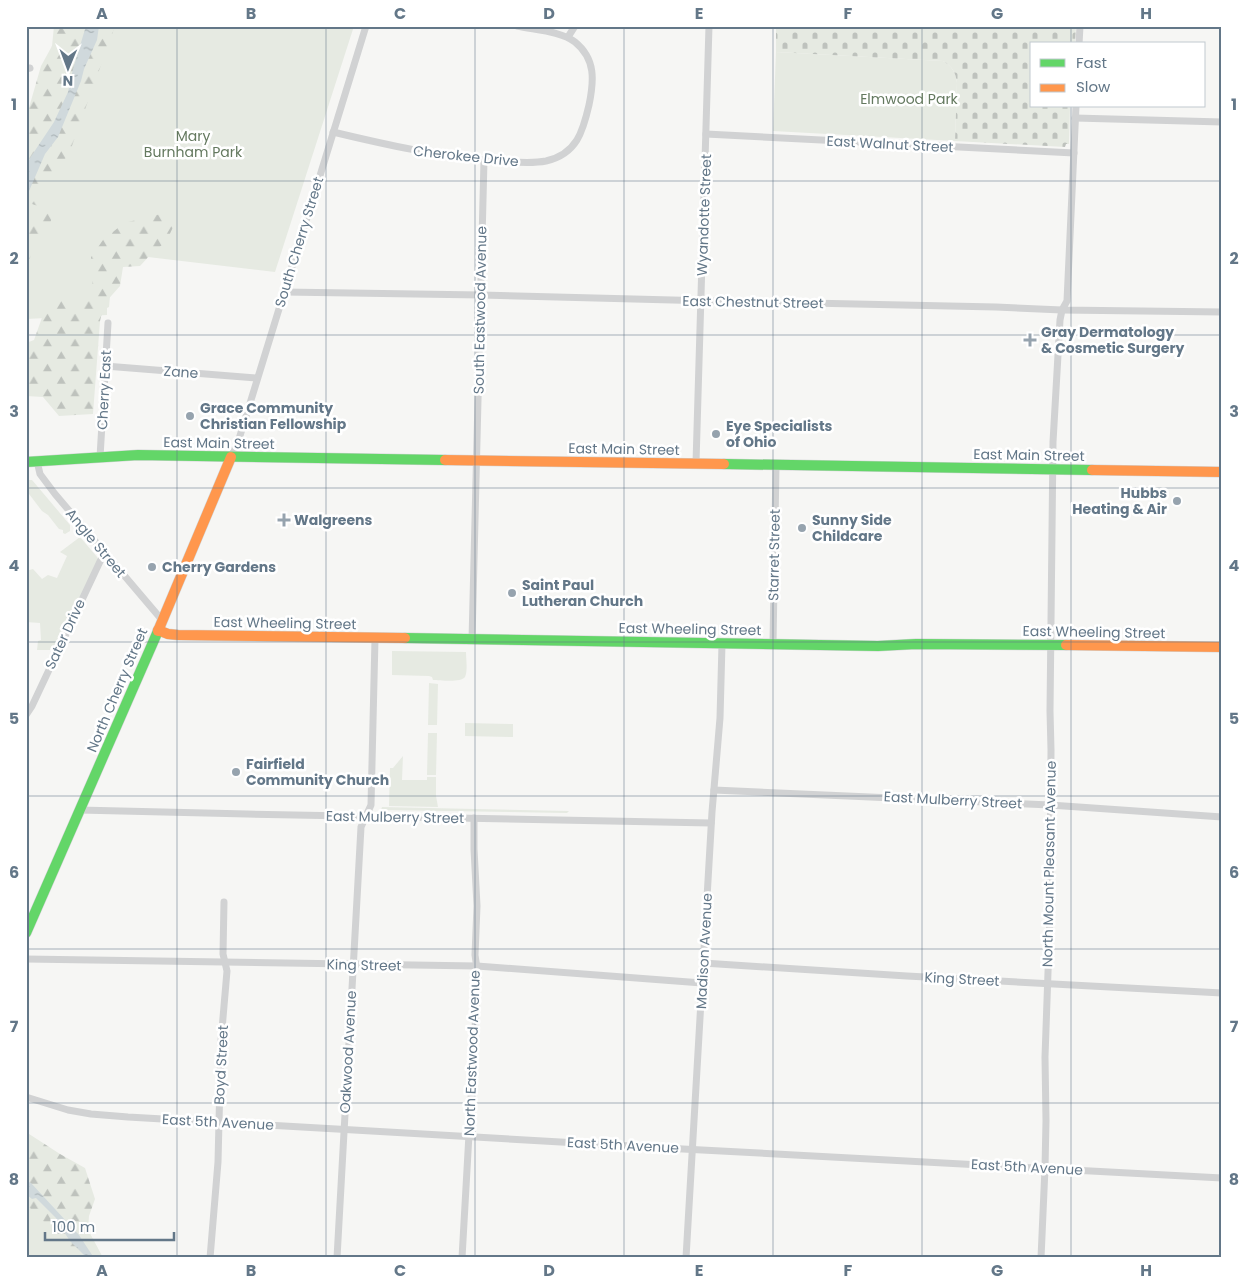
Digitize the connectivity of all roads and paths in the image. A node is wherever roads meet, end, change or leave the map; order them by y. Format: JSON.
{"nodes":[{"id":1,"x":366,"y":26,"type":"edge"},
{"id":2,"x":517,"y":26,"type":"edge"},
{"id":3,"x":575,"y":26,"type":"edge"},
{"id":4,"x":710,"y":26,"type":"edge"},
{"id":5,"x":1080,"y":26,"type":"edge"},
{"id":6,"x":568,"y":37,"type":"junction"},
{"id":7,"x":1079,"y":42,"type":"edge"},
{"id":8,"x":1076,"y":108,"type":"edge"},
{"id":9,"x":1075,"y":118,"type":"junction"},
{"id":10,"x":1222,"y":122,"type":"edge"},
{"id":11,"x":333,"y":132,"type":"junction"},
{"id":12,"x":706,"y":134,"type":"junction"},
{"id":13,"x":1074,"y":153,"type":"junction"},
{"id":14,"x":484,"y":160,"type":"junction"},
{"id":15,"x":284,"y":292,"type":"junction"},
{"id":16,"x":481,"y":295,"type":"junction"},
{"id":17,"x":701,"y":301,"type":"junction"},
{"id":18,"x":1062,"y":310,"type":"junction"},
{"id":19,"x":1222,"y":312,"type":"edge"},
{"id":20,"x":108,"y":324,"type":"dead end"},
{"id":21,"x":105,"y":366,"type":"junction"},
{"id":22,"x":257,"y":378,"type":"junction"},
{"id":23,"x":100,"y":456,"type":"junction"},
{"id":24,"x":231,"y":457,"type":"junction"},
{"id":25,"x":477,"y":460,"type":"junction"},
{"id":26,"x":31,"y":462,"type":"edge"},
{"id":27,"x":696,"y":464,"type":"junction"},
{"id":28,"x":776,"y":465,"type":"junction"},
{"id":29,"x":1052,"y":469,"type":"junction"},
{"id":30,"x":1222,"y":472,"type":"edge"},
{"id":31,"x":104,"y":553,"type":"junction"},
{"id":32,"x":160,"y":625,"type":"junction"},
{"id":33,"x":374,"y":639,"type":"junction"},
{"id":34,"x":472,"y":640,"type":"junction"},
{"id":35,"x":722,"y":644,"type":"junction"},
{"id":36,"x":772,"y":644,"type":"junction"},
{"id":37,"x":1051,"y":646,"type":"junction"},
{"id":38,"x":1222,"y":647,"type":"edge"},
{"id":39,"x":26,"y":715,"type":"edge"},
{"id":40,"x":714,"y":790,"type":"junction"},
{"id":41,"x":1050,"y":805,"type":"junction"},
{"id":42,"x":79,"y":810,"type":"junction"},
{"id":43,"x":367,"y":816,"type":"junction"},
{"id":44,"x":1222,"y":817,"type":"edge"},
{"id":45,"x":474,"y":818,"type":"junction"},
{"id":46,"x":712,"y":823,"type":"junction"},
{"id":47,"x":224,"y":902,"type":"dead end"},
{"id":48,"x":26,"y":933,"type":"edge"},
{"id":49,"x":26,"y":958,"type":"edge"},
{"id":50,"x":224,"y":962,"type":"junction"},
{"id":51,"x":703,"y":963,"type":"junction"},
{"id":52,"x":354,"y":965,"type":"junction"},
{"id":53,"x":477,"y":966,"type":"junction"},
{"id":54,"x":1047,"y":983,"type":"junction"},
{"id":55,"x":702,"y":984,"type":"junction"},
{"id":56,"x":1222,"y":993,"type":"edge"},
{"id":57,"x":26,"y":1097,"type":"edge"},
{"id":58,"x":219,"y":1122,"type":"junction"},
{"id":59,"x":344,"y":1130,"type":"junction"},
{"id":60,"x":469,"y":1136,"type":"junction"},
{"id":61,"x":692,"y":1150,"type":"junction"},
{"id":62,"x":1044,"y":1168,"type":"junction"},
{"id":63,"x":1222,"y":1178,"type":"edge"},
{"id":64,"x":210,"y":1258,"type":"edge"},
{"id":65,"x":337,"y":1258,"type":"edge"},
{"id":66,"x":462,"y":1258,"type":"edge"},
{"id":67,"x":686,"y":1258,"type":"edge"},
{"id":68,"x":1041,"y":1258,"type":"edge"}],
"edges":[{"from":1,"to":11,"type":"street","name":"South Cherry Street"},
{"from":2,"to":6,"type":"street"},
{"from":3,"to":6,"type":"street"},
{"from":4,"to":12,"type":"street","name":"Wyandotte Street"},
{"from":5,"to":7,"type":"street"},
{"from":6,"to":14,"type":"street","name":"Cherokee Drive"},
{"from":8,"to":9,"type":"street","name":"North Mount Pleasant Avenue"},
{"from":9,"to":10,"type":"street"},
{"from":9,"to":13,"type":"street","name":"North Mount Pleasant Avenue"},
{"from":11,"to":14,"type":"street","name":"Cherokee Drive"},
{"from":11,"to":15,"type":"street","name":"South Cherry Street"},
{"from":12,"to":13,"type":"street","name":"East Walnut Street"},
{"from":12,"to":17,"type":"street","name":"Wyandotte Street"},
{"from":13,"to":18,"type":"street","name":"North Mount Pleasant Avenue"},
{"from":14,"to":16,"type":"street","name":"South Eastwood Avenue"},
{"from":15,"to":16,"type":"street","name":"East Chestnut Street"},
{"from":15,"to":22,"type":"street","name":"South Cherry Street"},
{"from":16,"to":17,"type":"street","name":"East Chestnut Street"},
{"from":16,"to":25,"type":"street","name":"South Eastwood Avenue"},
{"from":17,"to":18,"type":"street","name":"East Chestnut Street"},
{"from":17,"to":27,"type":"street","name":"Wyandotte Street"},
{"from":18,"to":19,"type":"street","name":"East Chestnut Street"},
{"from":18,"to":29,"type":"street","name":"North Mount Pleasant Avenue"},
{"from":20,"to":21,"type":"street","name":"Cherry East"},
{"from":21,"to":22,"type":"street","name":"Zane"},
{"from":21,"to":23,"type":"street","name":"Cherry East"},
{"from":22,"to":24,"type":"street","name":"South Cherry Street"},
{"from":23,"to":24,"type":"main road","name":"East Main Street"},
{"from":23,"to":26,"type":"main road","name":"East Main Street"},
{"from":24,"to":25,"type":"main road","name":"East Main Street"},
{"from":24,"to":32,"type":"main road","name":"North Cherry Street"},
{"from":25,"to":27,"type":"main road","name":"East Main Street"},
{"from":25,"to":34,"type":"street"},
{"from":26,"to":31,"type":"street","name":"Angle Street"},
{"from":27,"to":28,"type":"main road","name":"East Main Street"},
{"from":28,"to":29,"type":"main road","name":"East Main Street"},
{"from":28,"to":36,"type":"street","name":"Starret Street"},
{"from":29,"to":30,"type":"main road","name":"East Main Street"},
{"from":29,"to":37,"type":"street","name":"North Mount Pleasant Avenue"},
{"from":31,"to":32,"type":"street","name":"Angle Street"},
{"from":31,"to":39,"type":"street","name":"Sater Drive"},
{"from":32,"to":33,"type":"main road","name":"East Wheeling Street"},
{"from":32,"to":42,"type":"main road","name":"North Cherry Street"},
{"from":33,"to":34,"type":"main road","name":"East Wheeling Street"},
{"from":33,"to":43,"type":"street","name":"Oakwood Avenue"},
{"from":34,"to":35,"type":"main road","name":"East Wheeling Street"},
{"from":35,"to":36,"type":"main road","name":"East Wheeling Street"},
{"from":35,"to":40,"type":"street","name":"Madison Avenue"},
{"from":36,"to":37,"type":"main road","name":"East Wheeling Street"},
{"from":37,"to":38,"type":"main road","name":"East Wheeling Street"},
{"from":37,"to":41,"type":"street","name":"North Mount Pleasant Avenue"},
{"from":40,"to":41,"type":"street","name":"East Mulberry Street"},
{"from":40,"to":46,"type":"street","name":"Madison Avenue"},
{"from":41,"to":44,"type":"street","name":"East Mulberry Street"},
{"from":41,"to":54,"type":"street","name":"North Mount Pleasant Avenue"},
{"from":42,"to":43,"type":"street","name":"East Mulberry Street"},
{"from":42,"to":48,"type":"main road","name":"North Cherry Street"},
{"from":43,"to":45,"type":"street","name":"East Mulberry Street"},
{"from":43,"to":52,"type":"street","name":"Oakwood Avenue"},
{"from":45,"to":46,"type":"street","name":"East Mulberry Street"},
{"from":45,"to":53,"type":"street","name":"North Eastwood Avenue"},
{"from":46,"to":51,"type":"street","name":"Madison Avenue"},
{"from":47,"to":50,"type":"street","name":"Boyd Street"},
{"from":49,"to":50,"type":"street","name":"King Street"},
{"from":50,"to":52,"type":"street","name":"King Street"},
{"from":50,"to":58,"type":"street","name":"Boyd Street"},
{"from":51,"to":54,"type":"street","name":"King Street"},
{"from":51,"to":55,"type":"street","name":"Madison Avenue"},
{"from":52,"to":53,"type":"street","name":"King Street"},
{"from":52,"to":59,"type":"street","name":"Oakwood Avenue"},
{"from":53,"to":55,"type":"street","name":"King Street"},
{"from":53,"to":60,"type":"street","name":"North Eastwood Avenue"},
{"from":54,"to":56,"type":"street","name":"King Street"},
{"from":54,"to":62,"type":"street","name":"North Mount Pleasant Avenue"},
{"from":55,"to":61,"type":"street","name":"Madison Avenue"},
{"from":57,"to":58,"type":"street","name":"East 5th Avenue"},
{"from":58,"to":59,"type":"street","name":"East 5th Avenue"},
{"from":58,"to":64,"type":"street","name":"Boyd Street"},
{"from":59,"to":60,"type":"street","name":"East 5th Avenue"},
{"from":59,"to":65,"type":"street","name":"Oakwood Avenue"},
{"from":60,"to":61,"type":"street","name":"East 5th Avenue"},
{"from":60,"to":66,"type":"street","name":"North Eastwood Avenue"},
{"from":61,"to":62,"type":"street","name":"East 5th Avenue"},
{"from":61,"to":67,"type":"street","name":"Madison Avenue"},
{"from":62,"to":63,"type":"street","name":"East 5th Avenue"},
{"from":62,"to":68,"type":"street","name":"North Mount Pleasant Avenue"}]}
